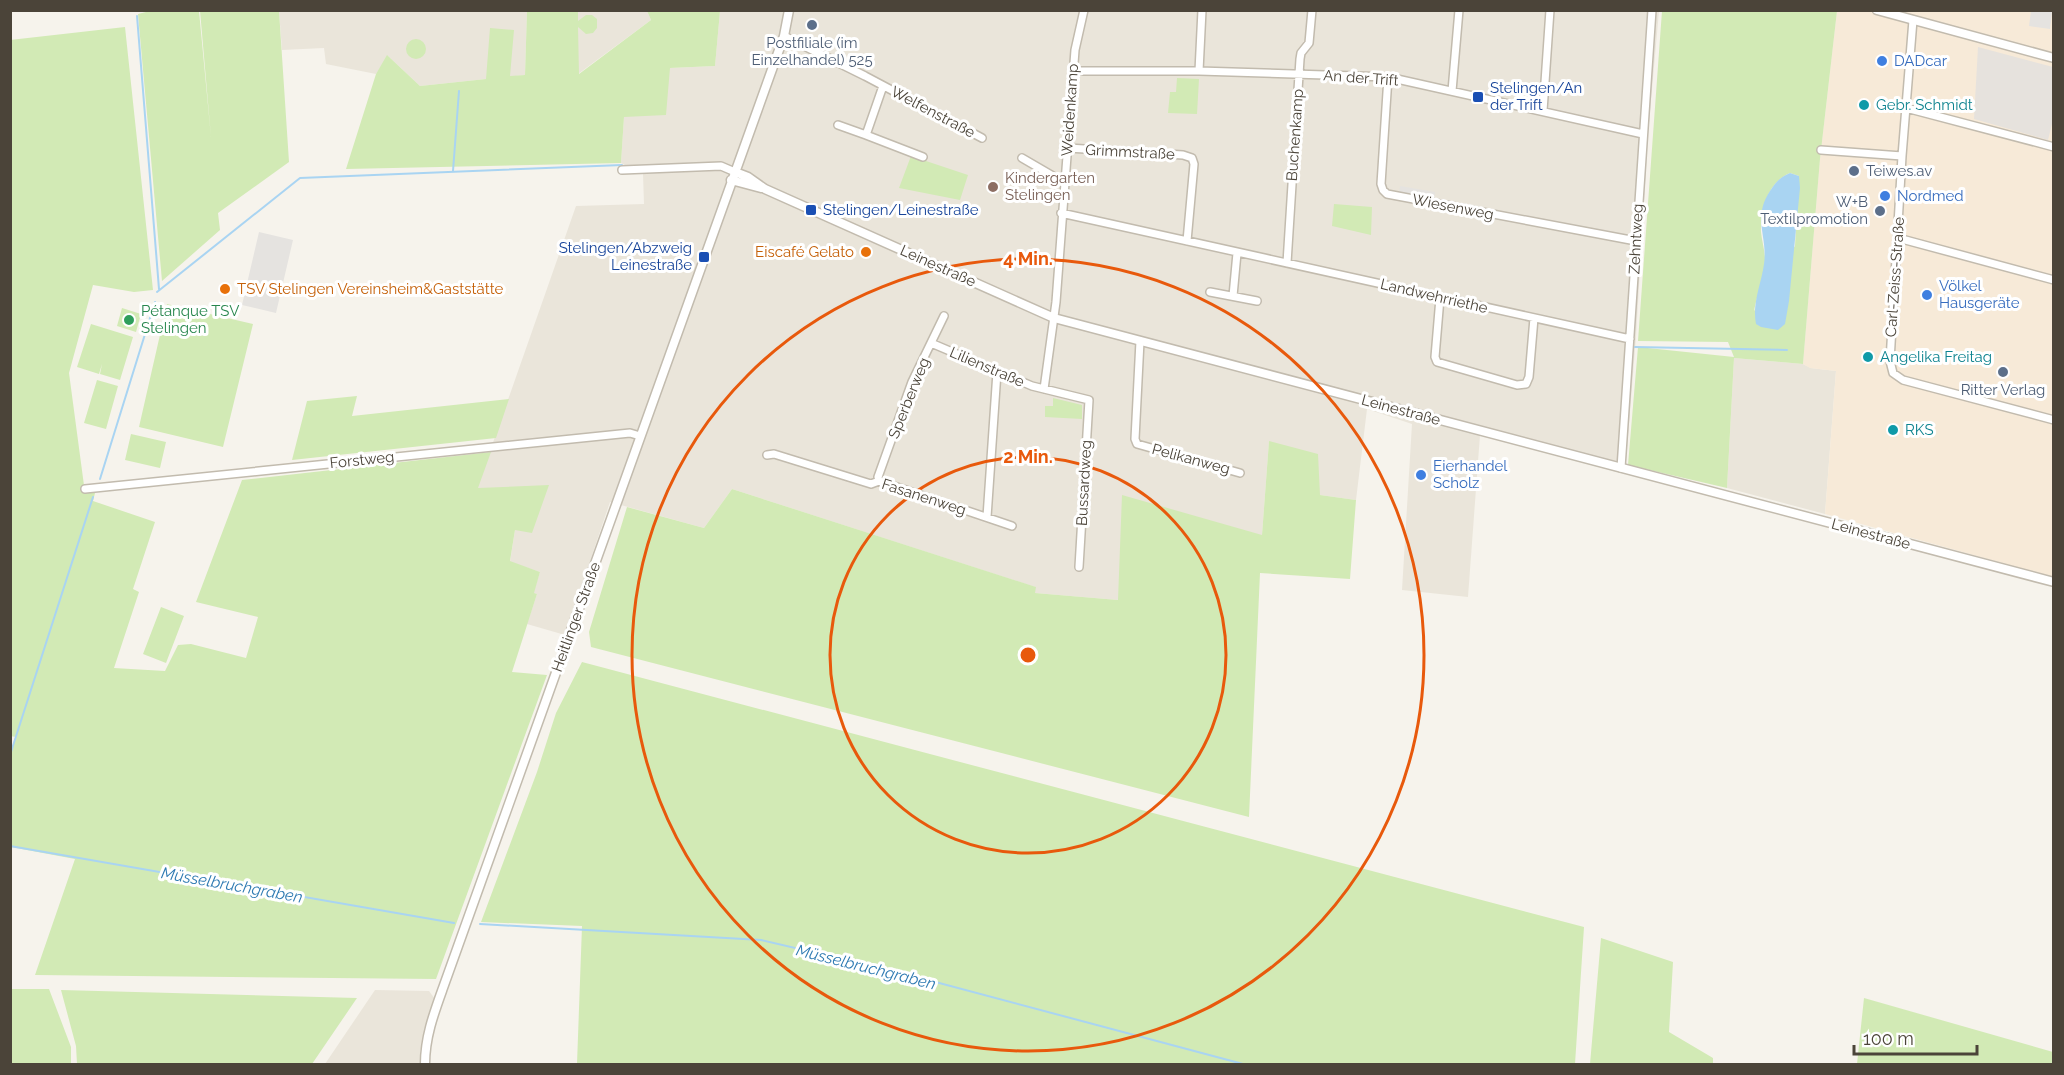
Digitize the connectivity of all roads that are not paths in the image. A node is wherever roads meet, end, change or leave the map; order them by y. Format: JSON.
{"nodes":[{"id":1,"x":789,"y":10,"type":"edge"},
{"id":2,"x":1084,"y":10,"type":"edge"},
{"id":3,"x":1202,"y":10,"type":"edge"},
{"id":4,"x":1312,"y":10,"type":"edge"},
{"id":5,"x":1459,"y":10,"type":"edge"},
{"id":6,"x":1550,"y":10,"type":"edge"},
{"id":7,"x":1652,"y":10,"type":"edge"},
{"id":8,"x":1877,"y":10,"type":"edge"},
{"id":9,"x":1913,"y":20,"type":"junction"},
{"id":10,"x":784,"y":36,"type":"junction"},
{"id":11,"x":2054,"y":58,"type":"edge"},
{"id":12,"x":1074,"y":71,"type":"junction"},
{"id":13,"x":1199,"y":71,"type":"junction"},
{"id":14,"x":1299,"y":74,"type":"junction"},
{"id":15,"x":1388,"y":78,"type":"junction"},
{"id":16,"x":883,"y":86,"type":"junction"},
{"id":17,"x":1452,"y":92,"type":"junction"},
{"id":18,"x":1906,"y":108,"type":"junction"},
{"id":19,"x":1543,"y":111,"type":"junction"},
{"id":20,"x":838,"y":125,"type":"dead end"},
{"id":21,"x":1643,"y":134,"type":"junction"},
{"id":22,"x":866,"y":135,"type":"junction"},
{"id":23,"x":982,"y":138,"type":"dead end"},
{"id":24,"x":2054,"y":147,"type":"edge"},
{"id":25,"x":1068,"y":148,"type":"junction"},
{"id":26,"x":1821,"y":150,"type":"dead end"},
{"id":27,"x":1902,"y":156,"type":"junction"},
{"id":28,"x":924,"y":157,"type":"dead end"},
{"id":29,"x":1022,"y":158,"type":"dead end"},
{"id":30,"x":622,"y":170,"type":"dead end"},
{"id":31,"x":733,"y":176,"type":"junction"},
{"id":32,"x":1065,"y":183,"type":"junction"},
{"id":33,"x":1061,"y":213,"type":"junction"},
{"id":34,"x":1898,"y":238,"type":"junction"},
{"id":35,"x":1187,"y":241,"type":"junction"},
{"id":36,"x":1636,"y":242,"type":"junction"},
{"id":37,"x":1237,"y":253,"type":"junction"},
{"id":38,"x":1287,"y":263,"type":"junction"},
{"id":39,"x":2054,"y":280,"type":"edge"},
{"id":40,"x":1210,"y":292,"type":"dead end"},
{"id":41,"x":1233,"y":296,"type":"junction"},
{"id":42,"x":1440,"y":298,"type":"junction"},
{"id":43,"x":1257,"y":301,"type":"dead end"},
{"id":44,"x":944,"y":316,"type":"dead end"},
{"id":45,"x":1054,"y":318,"type":"junction"},
{"id":46,"x":1534,"y":318,"type":"junction"},
{"id":47,"x":1630,"y":339,"type":"junction"},
{"id":48,"x":1140,"y":341,"type":"junction"},
{"id":49,"x":931,"y":343,"type":"junction"},
{"id":50,"x":997,"y":372,"type":"junction"},
{"id":51,"x":1044,"y":389,"type":"junction"},
{"id":52,"x":1089,"y":400,"type":"joint"},
{"id":53,"x":2054,"y":420,"type":"edge"},
{"id":54,"x":640,"y":436,"type":"junction"},
{"id":55,"x":767,"y":455,"type":"dead end"},
{"id":56,"x":1621,"y":468,"type":"junction"},
{"id":57,"x":1240,"y":473,"type":"dead end"},
{"id":58,"x":879,"y":481,"type":"junction"},
{"id":59,"x":85,"y":489,"type":"dead end"},
{"id":60,"x":987,"y":517,"type":"junction"},
{"id":61,"x":1012,"y":526,"type":"dead end"},
{"id":62,"x":1079,"y":567,"type":"dead end"},
{"id":63,"x":2054,"y":582,"type":"edge"},
{"id":64,"x":425,"y":1065,"type":"edge"}],
"edges":[{"from":1,"to":10,"type":"street","name":"Heitlinger Straße"},
{"from":2,"to":12,"type":"street","name":"Weidenkamp"},
{"from":3,"to":13,"type":"street"},
{"from":4,"to":14,"type":"street","name":"Buchenkamp"},
{"from":5,"to":17,"type":"street"},
{"from":6,"to":19,"type":"street"},
{"from":7,"to":21,"type":"street","name":"Zehntweg"},
{"from":8,"to":9,"type":"street"},
{"from":9,"to":11,"type":"street"},
{"from":9,"to":18,"type":"street","name":"Carl-Zeiss-Straße"},
{"from":10,"to":16,"type":"street","name":"Welfenstraße"},
{"from":10,"to":31,"type":"street","name":"Heitlinger Straße"},
{"from":12,"to":13,"type":"street","name":"An der Trift"},
{"from":12,"to":25,"type":"street","name":"Weidenkamp"},
{"from":13,"to":14,"type":"street","name":"An der Trift"},
{"from":14,"to":15,"type":"street","name":"An der Trift"},
{"from":14,"to":38,"type":"street","name":"Buchenkamp"},
{"from":15,"to":17,"type":"street","name":"An der Trift"},
{"from":15,"to":36,"type":"street","name":"Wiesenweg"},
{"from":16,"to":22,"type":"street","name":"Welfenstraße"},
{"from":16,"to":23,"type":"street","name":"Welfenstraße"},
{"from":17,"to":19,"type":"street","name":"An der Trift"},
{"from":18,"to":24,"type":"street"},
{"from":18,"to":27,"type":"street","name":"Carl-Zeiss-Straße"},
{"from":19,"to":21,"type":"street","name":"An der Trift"},
{"from":20,"to":22,"type":"street"},
{"from":21,"to":36,"type":"street","name":"Zehntweg"},
{"from":22,"to":28,"type":"street"},
{"from":25,"to":32,"type":"street","name":"Weidenkamp"},
{"from":25,"to":35,"type":"street","name":"Grimmstraße"},
{"from":26,"to":27,"type":"street"},
{"from":27,"to":34,"type":"street","name":"Carl-Zeiss-Straße"},
{"from":29,"to":32,"type":"street"},
{"from":30,"to":31,"type":"street"},
{"from":31,"to":45,"type":"street","name":"Leinestraße"},
{"from":31,"to":54,"type":"street","name":"Heitlinger Straße"},
{"from":32,"to":33,"type":"street","name":"Weidenkamp"},
{"from":33,"to":35,"type":"street","name":"Landwehrriethe"},
{"from":33,"to":45,"type":"street","name":"Weidenkamp"},
{"from":34,"to":39,"type":"street"},
{"from":34,"to":53,"type":"street","name":"Carl-Zeiss-Straße"},
{"from":35,"to":37,"type":"street","name":"Landwehrriethe"},
{"from":36,"to":47,"type":"street","name":"Zehntweg"},
{"from":37,"to":38,"type":"street","name":"Landwehrriethe"},
{"from":37,"to":41,"type":"street"},
{"from":38,"to":42,"type":"street","name":"Landwehrriethe"},
{"from":40,"to":41,"type":"street"},
{"from":41,"to":43,"type":"street"},
{"from":42,"to":46,"type":"street","name":"Landwehrriethe"},
{"from":42,"to":46,"type":"street"},
{"from":44,"to":49,"type":"street","name":"Sperberweg"},
{"from":45,"to":48,"type":"street","name":"Leinestraße"},
{"from":45,"to":51,"type":"street","name":"Lilienstraße"},
{"from":46,"to":47,"type":"street","name":"Landwehrriethe"},
{"from":47,"to":56,"type":"street","name":"Zehntweg"},
{"from":48,"to":56,"type":"street","name":"Leinestraße"},
{"from":48,"to":57,"type":"street","name":"Pelikanweg"},
{"from":49,"to":50,"type":"street","name":"Lilienstraße"},
{"from":49,"to":58,"type":"street","name":"Sperberweg"},
{"from":50,"to":51,"type":"street","name":"Lilienstraße"},
{"from":50,"to":60,"type":"street"},
{"from":51,"to":52,"type":"street","name":"Lilienstraße"},
{"from":52,"to":62,"type":"street","name":"Bussardweg"},
{"from":54,"to":59,"type":"street","name":"Forstweg"},
{"from":54,"to":64,"type":"street","name":"Heitlinger Straße"},
{"from":55,"to":58,"type":"street","name":"Fasanenweg"},
{"from":56,"to":63,"type":"street","name":"Leinestraße"},
{"from":58,"to":60,"type":"street","name":"Fasanenweg"},
{"from":60,"to":61,"type":"street","name":"Fasanenweg"}]}
